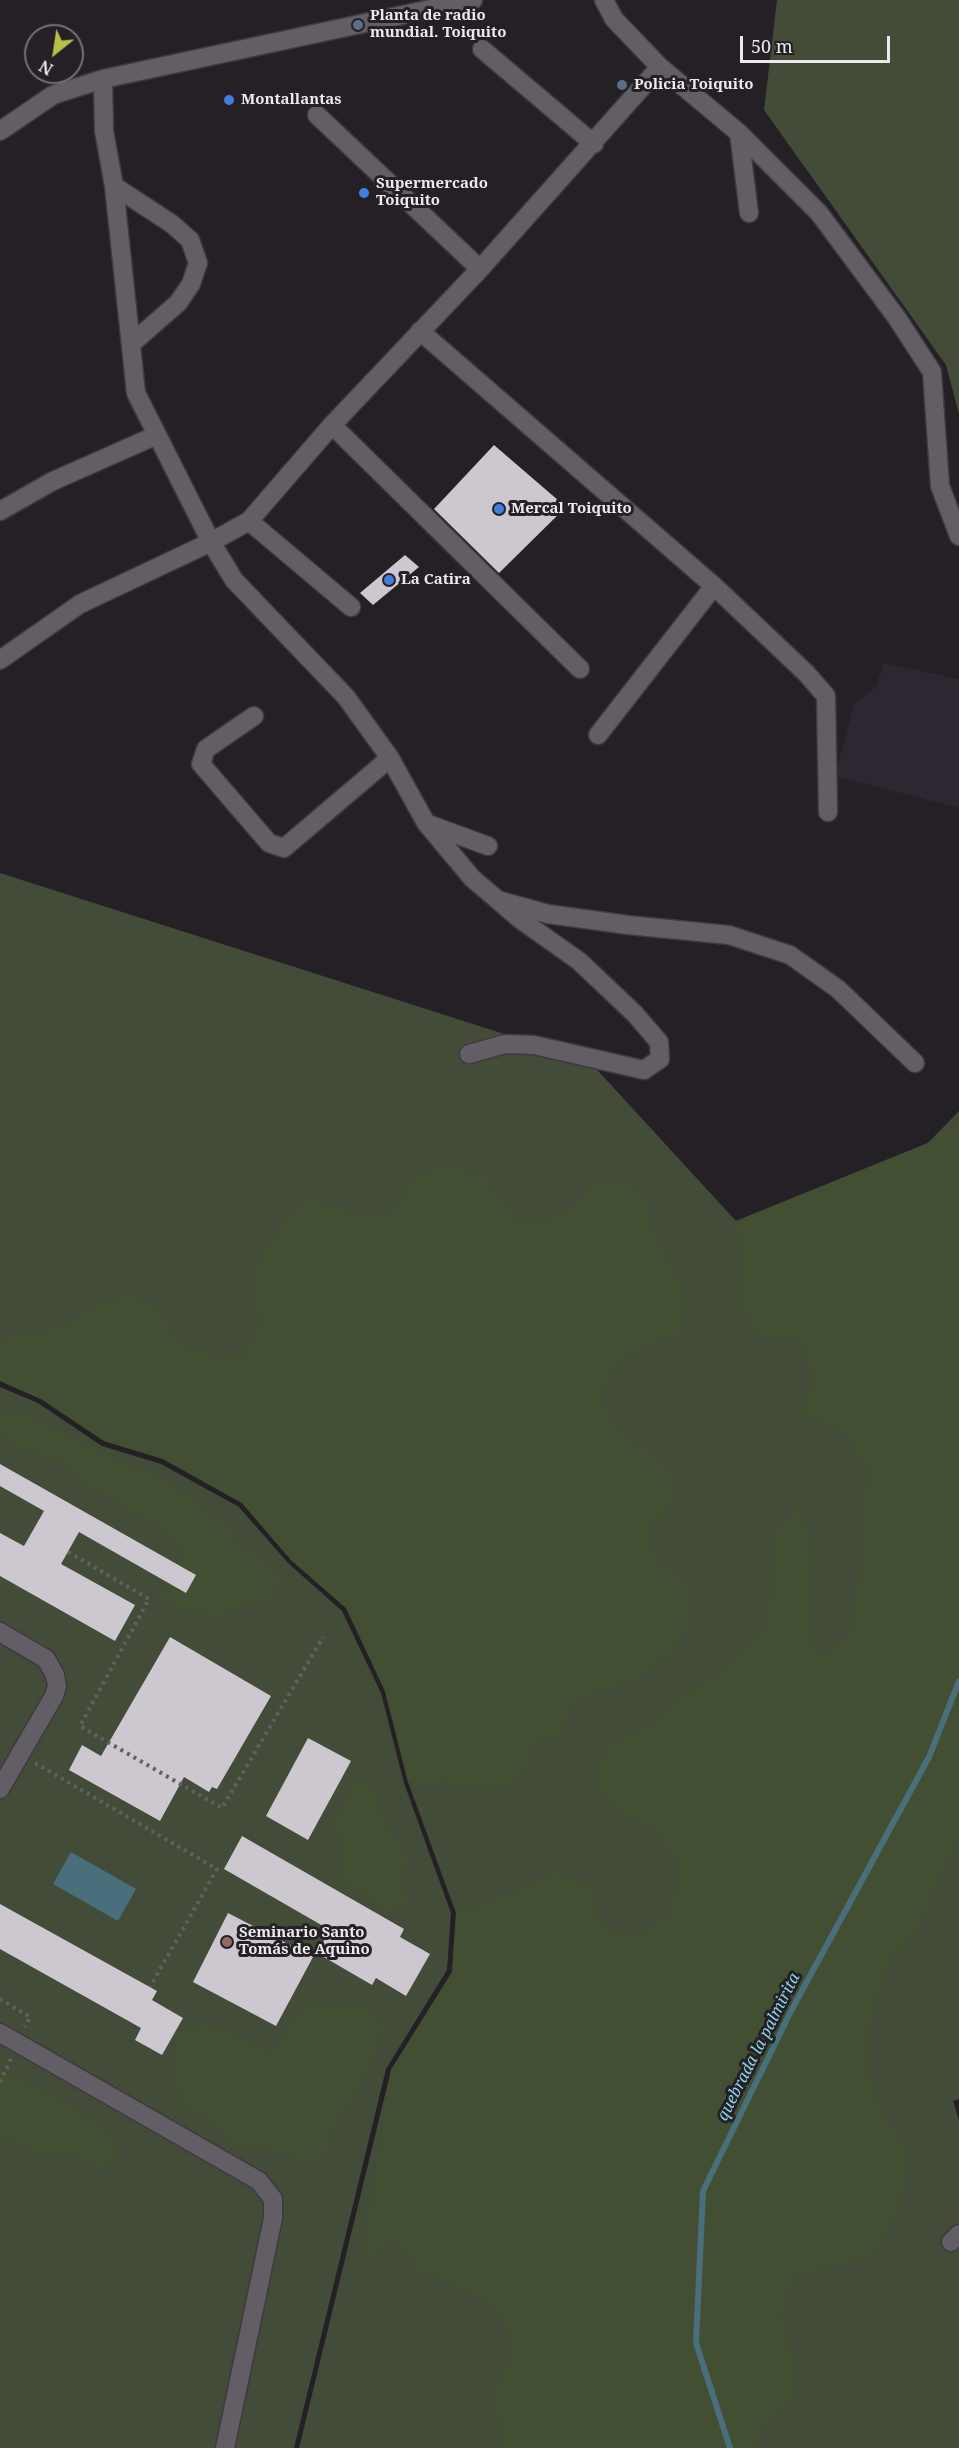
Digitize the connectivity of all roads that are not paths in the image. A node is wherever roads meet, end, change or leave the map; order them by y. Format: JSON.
{"nodes":[{"id":1,"x":473,"y":0,"type":"edge"},
{"id":2,"x":604,"y":0,"type":"edge"},
{"id":3,"x":482,"y":49,"type":"dead end"},
{"id":4,"x":660,"y":68,"type":"junction"},
{"id":5,"x":103,"y":79,"type":"junction"},
{"id":6,"x":317,"y":115,"type":"dead end"},
{"id":7,"x":0,"y":131,"type":"edge"},
{"id":8,"x":739,"y":133,"type":"junction"},
{"id":9,"x":594,"y":144,"type":"junction"},
{"id":10,"x":114,"y":186,"type":"junction"},
{"id":11,"x":749,"y":213,"type":"dead end"},
{"id":12,"x":480,"y":268,"type":"junction"},
{"id":13,"x":420,"y":331,"type":"junction"},
{"id":14,"x":131,"y":344,"type":"junction"},
{"id":15,"x":332,"y":425,"type":"junction"},
{"id":16,"x":157,"y":435,"type":"junction"},
{"id":17,"x":0,"y":511,"type":"edge"},
{"id":18,"x":249,"y":521,"type":"junction"},
{"id":19,"x":959,"y":536,"type":"edge"},
{"id":20,"x":212,"y":542,"type":"junction"},
{"id":21,"x":714,"y":586,"type":"junction"},
{"id":22,"x":351,"y":608,"type":"dead end"},
{"id":23,"x":0,"y":660,"type":"edge"},
{"id":24,"x":580,"y":669,"type":"dead end"},
{"id":25,"x":254,"y":716,"type":"dead end"},
{"id":26,"x":597,"y":735,"type":"dead end"},
{"id":27,"x":390,"y":758,"type":"junction"},
{"id":28,"x":828,"y":813,"type":"dead end"},
{"id":29,"x":426,"y":823,"type":"junction"},
{"id":30,"x":488,"y":846,"type":"dead end"},
{"id":31,"x":497,"y":899,"type":"junction"},
{"id":32,"x":469,"y":1054,"type":"dead end"},
{"id":33,"x":915,"y":1063,"type":"dead end"},
{"id":34,"x":0,"y":1632,"type":"edge"},
{"id":35,"x":0,"y":1789,"type":"edge"},
{"id":36,"x":0,"y":2033,"type":"edge"},
{"id":37,"x":225,"y":2448,"type":"edge"}],
"edges":[{"from":1,"to":5,"type":"street"},
{"from":2,"to":4,"type":"street"},
{"from":3,"to":9,"type":"street"},
{"from":4,"to":8,"type":"street"},
{"from":4,"to":9,"type":"street"},
{"from":5,"to":7,"type":"street"},
{"from":5,"to":10,"type":"street"},
{"from":6,"to":12,"type":"street"},
{"from":8,"to":11,"type":"street"},
{"from":8,"to":19,"type":"street"},
{"from":9,"to":12,"type":"street"},
{"from":10,"to":14,"type":"street"},
{"from":10,"to":14,"type":"street"},
{"from":12,"to":13,"type":"street"},
{"from":13,"to":15,"type":"street"},
{"from":13,"to":21,"type":"street"},
{"from":14,"to":16,"type":"street"},
{"from":15,"to":18,"type":"street"},
{"from":15,"to":24,"type":"street"},
{"from":16,"to":17,"type":"street"},
{"from":16,"to":20,"type":"street"},
{"from":18,"to":20,"type":"street"},
{"from":18,"to":22,"type":"street"},
{"from":20,"to":23,"type":"street"},
{"from":20,"to":27,"type":"street"},
{"from":21,"to":26,"type":"street"},
{"from":21,"to":28,"type":"street"},
{"from":25,"to":27,"type":"street"},
{"from":27,"to":29,"type":"street"},
{"from":29,"to":30,"type":"street"},
{"from":29,"to":31,"type":"street"},
{"from":31,"to":32,"type":"street"},
{"from":31,"to":33,"type":"street"},
{"from":34,"to":35,"type":"street"},
{"from":36,"to":37,"type":"street"}]}
